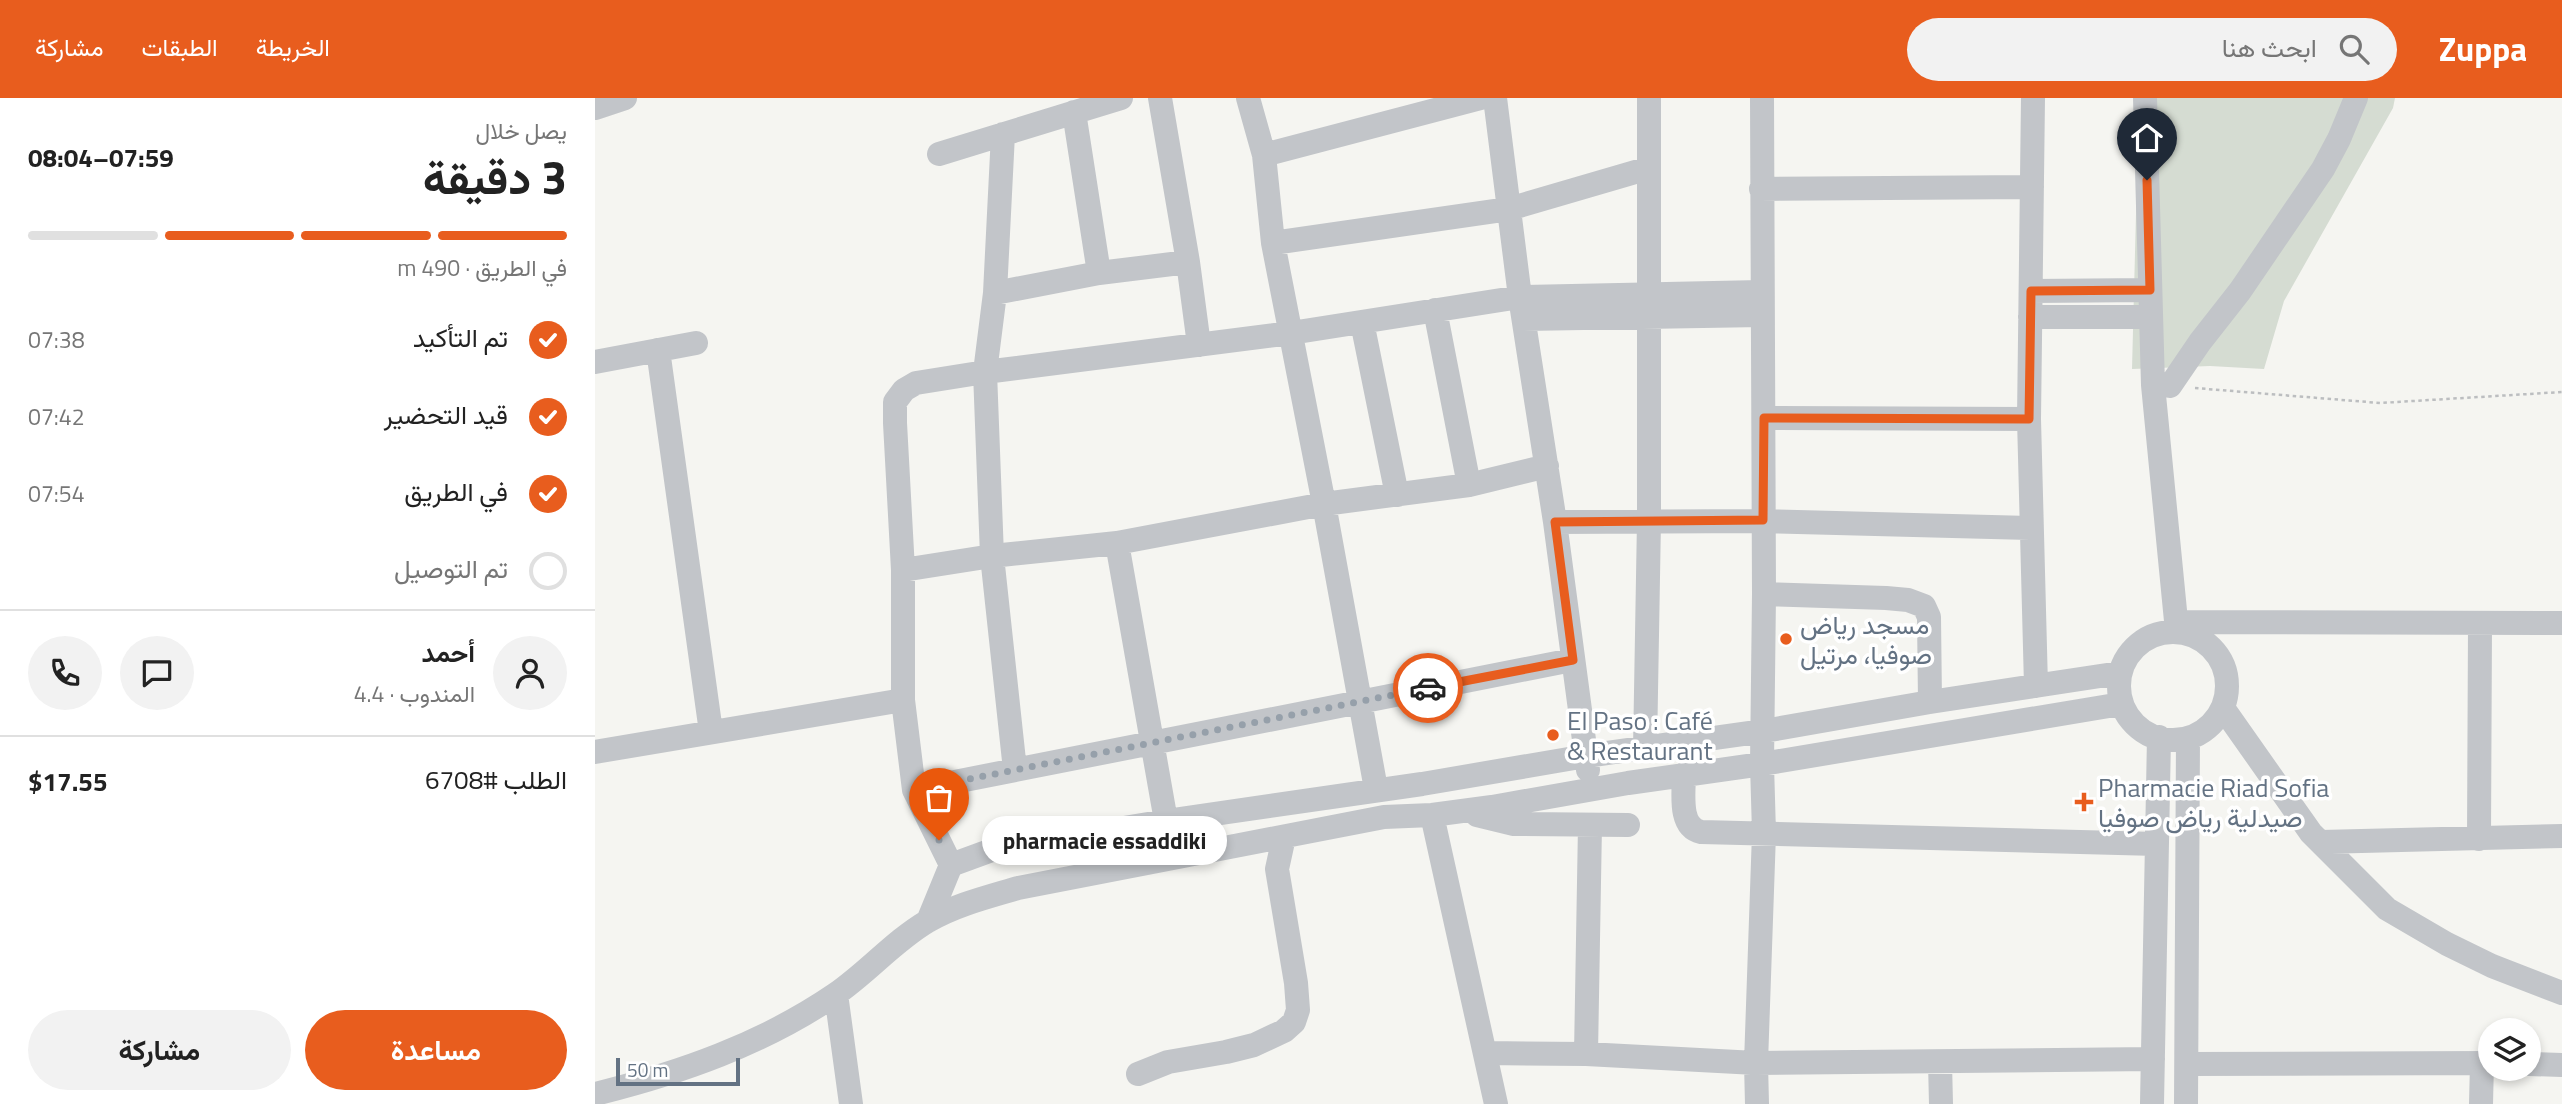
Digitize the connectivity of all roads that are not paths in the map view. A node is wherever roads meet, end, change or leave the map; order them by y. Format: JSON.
{"nodes":[{"id":1,"x":625,"y":98,"type":"edge"},
{"id":2,"x":1121,"y":98,"type":"edge"},
{"id":3,"x":1160,"y":98,"type":"edge"},
{"id":4,"x":1248,"y":98,"type":"edge"},
{"id":5,"x":1481,"y":98,"type":"edge"},
{"id":6,"x":1495,"y":98,"type":"edge"},
{"id":7,"x":1650,"y":98,"type":"edge"},
{"id":8,"x":1762,"y":98,"type":"edge"},
{"id":9,"x":2033,"y":98,"type":"edge"},
{"id":10,"x":2145,"y":98,"type":"edge"},
{"id":11,"x":2356,"y":98,"type":"edge"},
{"id":12,"x":595,"y":108,"type":"edge"},
{"id":13,"x":1074,"y":112,"type":"junction"},
{"id":14,"x":1003,"y":134,"type":"junction"},
{"id":15,"x":939,"y":154,"type":"dead end"},
{"id":16,"x":1263,"y":155,"type":"junction"},
{"id":17,"x":1649,"y":168,"type":"junction"},
{"id":18,"x":2032,"y":187,"type":"junction"},
{"id":19,"x":1761,"y":189,"type":"junction"},
{"id":20,"x":1509,"y":209,"type":"junction"},
{"id":21,"x":1273,"y":243,"type":"junction"},
{"id":22,"x":1188,"y":262,"type":"junction"},
{"id":23,"x":1099,"y":273,"type":"junction"},
{"id":24,"x":2150,"y":290,"type":"junction"},
{"id":25,"x":2031,"y":291,"type":"junction"},
{"id":26,"x":995,"y":293,"type":"junction"},
{"id":27,"x":1761,"y":304,"type":"junction"},
{"id":28,"x":1648,"y":305,"type":"junction"},
{"id":29,"x":1522,"y":308,"type":"junction"},
{"id":30,"x":1435,"y":310,"type":"junction"},
{"id":31,"x":2030,"y":317,"type":"junction"},
{"id":32,"x":2151,"y":317,"type":"junction"},
{"id":33,"x":1362,"y":322,"type":"junction"},
{"id":34,"x":1291,"y":333,"type":"junction"},
{"id":35,"x":696,"y":343,"type":"dead end"},
{"id":36,"x":1199,"y":345,"type":"junction"},
{"id":37,"x":657,"y":350,"type":"junction"},
{"id":38,"x":595,"y":362,"type":"edge"},
{"id":39,"x":985,"y":372,"type":"junction"},
{"id":40,"x":2170,"y":386,"type":"road end"},
{"id":41,"x":1764,"y":418,"type":"junction"},
{"id":42,"x":2029,"y":419,"type":"junction"},
{"id":43,"x":1546,"y":466,"type":"junction"},
{"id":44,"x":1469,"y":485,"type":"junction"},
{"id":45,"x":1397,"y":495,"type":"junction"},
{"id":46,"x":1324,"y":504,"type":"junction"},
{"id":47,"x":1649,"y":520,"type":"junction"},
{"id":48,"x":1763,"y":520,"type":"junction"},
{"id":49,"x":1555,"y":522,"type":"junction"},
{"id":50,"x":2030,"y":528,"type":"junction"},
{"id":51,"x":1117,"y":543,"type":"junction"},
{"id":52,"x":992,"y":556,"type":"junction"},
{"id":53,"x":903,"y":570,"type":"junction"},
{"id":54,"x":1764,"y":594,"type":"junction"},
{"id":55,"x":2562,"y":624,"type":"edge"},
{"id":56,"x":2480,"y":625,"type":"junction"},
{"id":57,"x":2177,"y":626,"type":"junction"},
{"id":58,"x":1573,"y":660,"type":"junction"},
{"id":59,"x":2120,"y":673,"type":"junction"},
{"id":60,"x":2036,"y":686,"type":"junction"},
{"id":61,"x":903,"y":700,"type":"junction"},
{"id":62,"x":1361,"y":702,"type":"junction"},
{"id":63,"x":1930,"y":702,"type":"junction"},
{"id":64,"x":2121,"y":704,"type":"junction"},
{"id":65,"x":2223,"y":709,"type":"junction"},
{"id":66,"x":1764,"y":731,"type":"junction"},
{"id":67,"x":711,"y":732,"type":"junction"},
{"id":68,"x":2159,"y":737,"type":"junction"},
{"id":69,"x":2188,"y":738,"type":"junction"},
{"id":70,"x":1152,"y":743,"type":"junction"},
{"id":71,"x":1646,"y":749,"type":"junction"},
{"id":72,"x":595,"y":752,"type":"edge"},
{"id":73,"x":1586,"y":756,"type":"junction"},
{"id":74,"x":1762,"y":764,"type":"junction"},
{"id":75,"x":1015,"y":770,"type":"junction"},
{"id":76,"x":1684,"y":774,"type":"junction"},
{"id":77,"x":1375,"y":789,"type":"junction"},
{"id":78,"x":914,"y":790,"type":"junction"},
{"id":79,"x":1591,"y":790,"type":"junction"},
{"id":80,"x":1463,"y":811,"type":"junction"},
{"id":81,"x":1432,"y":815,"type":"junction"},
{"id":82,"x":1166,"y":821,"type":"junction"},
{"id":83,"x":1590,"y":825,"type":"junction"},
{"id":84,"x":1627,"y":825,"type":"dead end"},
{"id":85,"x":1764,"y":834,"type":"junction"},
{"id":86,"x":2562,"y":836,"type":"edge"},
{"id":87,"x":1284,"y":837,"type":"junction"},
{"id":88,"x":2479,"y":839,"type":"junction"},
{"id":89,"x":2321,"y":842,"type":"junction"},
{"id":90,"x":2157,"y":844,"type":"junction"},
{"id":91,"x":951,"y":864,"type":"junction"},
{"id":92,"x":928,"y":921,"type":"junction"},
{"id":93,"x":2562,"y":993,"type":"edge"},
{"id":94,"x":836,"y":994,"type":"junction"},
{"id":95,"x":1485,"y":1053,"type":"junction"},
{"id":96,"x":1586,"y":1054,"type":"junction"},
{"id":97,"x":2153,"y":1059,"type":"junction"},
{"id":98,"x":1756,"y":1062,"type":"junction"},
{"id":99,"x":1940,"y":1062,"type":"junction"},
{"id":100,"x":2478,"y":1063,"type":"edge"},
{"id":101,"x":2187,"y":1064,"type":"junction"},
{"id":102,"x":2541,"y":1064,"type":"edge"},
{"id":103,"x":2562,"y":1065,"type":"edge"},
{"id":104,"x":1138,"y":1074,"type":"dead end"},
{"id":105,"x":2484,"y":1081,"type":"edge"},
{"id":106,"x":595,"y":1094,"type":"edge"},
{"id":107,"x":851,"y":1104,"type":"edge"},
{"id":108,"x":1496,"y":1104,"type":"edge"},
{"id":109,"x":1757,"y":1104,"type":"edge"},
{"id":110,"x":1941,"y":1104,"type":"edge"},
{"id":111,"x":2152,"y":1104,"type":"edge"},
{"id":112,"x":2186,"y":1104,"type":"edge"},
{"id":113,"x":2481,"y":1104,"type":"edge"}],
"edges":[{"from":1,"to":12,"type":"street"},
{"from":2,"to":13,"type":"street"},
{"from":3,"to":22,"type":"street"},
{"from":4,"to":16,"type":"street"},
{"from":5,"to":16,"type":"street"},
{"from":6,"to":20,"type":"street"},
{"from":7,"to":17,"type":"street"},
{"from":8,"to":19,"type":"street"},
{"from":9,"to":18,"type":"street"},
{"from":10,"to":24,"type":"street"},
{"from":11,"to":40,"type":"street"},
{"from":13,"to":14,"type":"street"},
{"from":13,"to":23,"type":"street"},
{"from":14,"to":15,"type":"street"},
{"from":14,"to":26,"type":"street"},
{"from":16,"to":21,"type":"street"},
{"from":17,"to":20,"type":"street"},
{"from":17,"to":28,"type":"street"},
{"from":18,"to":19,"type":"street"},
{"from":18,"to":25,"type":"street"},
{"from":19,"to":27,"type":"street"},
{"from":20,"to":21,"type":"street"},
{"from":20,"to":29,"type":"street"},
{"from":21,"to":34,"type":"street"},
{"from":22,"to":23,"type":"street"},
{"from":22,"to":36,"type":"street"},
{"from":23,"to":26,"type":"street"},
{"from":24,"to":25,"type":"street"},
{"from":24,"to":32,"type":"street"},
{"from":25,"to":31,"type":"street"},
{"from":26,"to":39,"type":"street"},
{"from":27,"to":28,"type":"street"},
{"from":27,"to":41,"type":"street"},
{"from":28,"to":29,"type":"street"},
{"from":28,"to":47,"type":"street"},
{"from":29,"to":30,"type":"street"},
{"from":29,"to":43,"type":"street"},
{"from":30,"to":33,"type":"street"},
{"from":30,"to":44,"type":"street"},
{"from":31,"to":32,"type":"street"},
{"from":31,"to":42,"type":"street"},
{"from":32,"to":57,"type":"street"},
{"from":33,"to":34,"type":"street"},
{"from":33,"to":45,"type":"street"},
{"from":34,"to":36,"type":"street"},
{"from":34,"to":46,"type":"street"},
{"from":35,"to":37,"type":"street"},
{"from":36,"to":39,"type":"street"},
{"from":37,"to":38,"type":"street"},
{"from":37,"to":67,"type":"street"},
{"from":39,"to":52,"type":"street"},
{"from":39,"to":53,"type":"street"},
{"from":41,"to":42,"type":"street"},
{"from":41,"to":48,"type":"street"},
{"from":42,"to":50,"type":"street"},
{"from":43,"to":44,"type":"street"},
{"from":43,"to":49,"type":"street"},
{"from":44,"to":45,"type":"street"},
{"from":45,"to":46,"type":"street"},
{"from":46,"to":51,"type":"street"},
{"from":46,"to":62,"type":"street"},
{"from":47,"to":48,"type":"street"},
{"from":47,"to":49,"type":"street"},
{"from":47,"to":71,"type":"street"},
{"from":48,"to":50,"type":"street"},
{"from":48,"to":54,"type":"street"},
{"from":49,"to":58,"type":"street"},
{"from":50,"to":60,"type":"street"},
{"from":51,"to":52,"type":"street"},
{"from":51,"to":70,"type":"street"},
{"from":52,"to":53,"type":"street"},
{"from":52,"to":75,"type":"street"},
{"from":53,"to":61,"type":"street"},
{"from":54,"to":63,"type":"street"},
{"from":54,"to":66,"type":"street"},
{"from":55,"to":56,"type":"street"},
{"from":56,"to":57,"type":"street"},
{"from":56,"to":88,"type":"street"},
{"from":57,"to":59,"type":"street"},
{"from":57,"to":65,"type":"street"},
{"from":58,"to":62,"type":"street"},
{"from":58,"to":73,"type":"street"},
{"from":59,"to":60,"type":"street"},
{"from":59,"to":64,"type":"street"},
{"from":60,"to":63,"type":"street"},
{"from":61,"to":67,"type":"street"},
{"from":61,"to":78,"type":"street"},
{"from":62,"to":70,"type":"street"},
{"from":62,"to":77,"type":"street"},
{"from":63,"to":66,"type":"street"},
{"from":64,"to":68,"type":"street"},
{"from":64,"to":74,"type":"street"},
{"from":65,"to":69,"type":"street"},
{"from":65,"to":89,"type":"street"},
{"from":66,"to":71,"type":"street"},
{"from":66,"to":74,"type":"street"},
{"from":67,"to":72,"type":"street"},
{"from":68,"to":69,"type":"street"},
{"from":68,"to":90,"type":"street"},
{"from":69,"to":101,"type":"street"},
{"from":70,"to":75,"type":"street"},
{"from":70,"to":82,"type":"street"},
{"from":71,"to":73,"type":"street"},
{"from":73,"to":77,"type":"street"},
{"from":73,"to":79,"type":"street"},
{"from":74,"to":76,"type":"street"},
{"from":74,"to":85,"type":"street"},
{"from":75,"to":78,"type":"street"},
{"from":76,"to":79,"type":"street"},
{"from":76,"to":85,"type":"street"},
{"from":77,"to":82,"type":"street"},
{"from":78,"to":91,"type":"street"},
{"from":79,"to":80,"type":"street"},
{"from":80,"to":81,"type":"street"},
{"from":80,"to":83,"type":"street"},
{"from":81,"to":87,"type":"street"},
{"from":81,"to":95,"type":"street"},
{"from":82,"to":91,"type":"street"},
{"from":83,"to":84,"type":"street"},
{"from":83,"to":96,"type":"street"},
{"from":85,"to":90,"type":"street"},
{"from":85,"to":98,"type":"street"},
{"from":86,"to":88,"type":"street"},
{"from":87,"to":92,"type":"street"},
{"from":87,"to":104,"type":"street"},
{"from":88,"to":89,"type":"street"},
{"from":89,"to":93,"type":"street"},
{"from":90,"to":97,"type":"street"},
{"from":91,"to":92,"type":"street"},
{"from":92,"to":94,"type":"street"},
{"from":94,"to":106,"type":"street"},
{"from":94,"to":107,"type":"street"},
{"from":95,"to":96,"type":"street"},
{"from":95,"to":108,"type":"street"},
{"from":96,"to":98,"type":"street"},
{"from":97,"to":99,"type":"street"},
{"from":97,"to":111,"type":"street"},
{"from":98,"to":99,"type":"street"},
{"from":98,"to":109,"type":"street"},
{"from":99,"to":110,"type":"street"},
{"from":100,"to":101,"type":"street"},
{"from":101,"to":112,"type":"street"},
{"from":102,"to":103,"type":"street"},
{"from":105,"to":113,"type":"street"}]}
